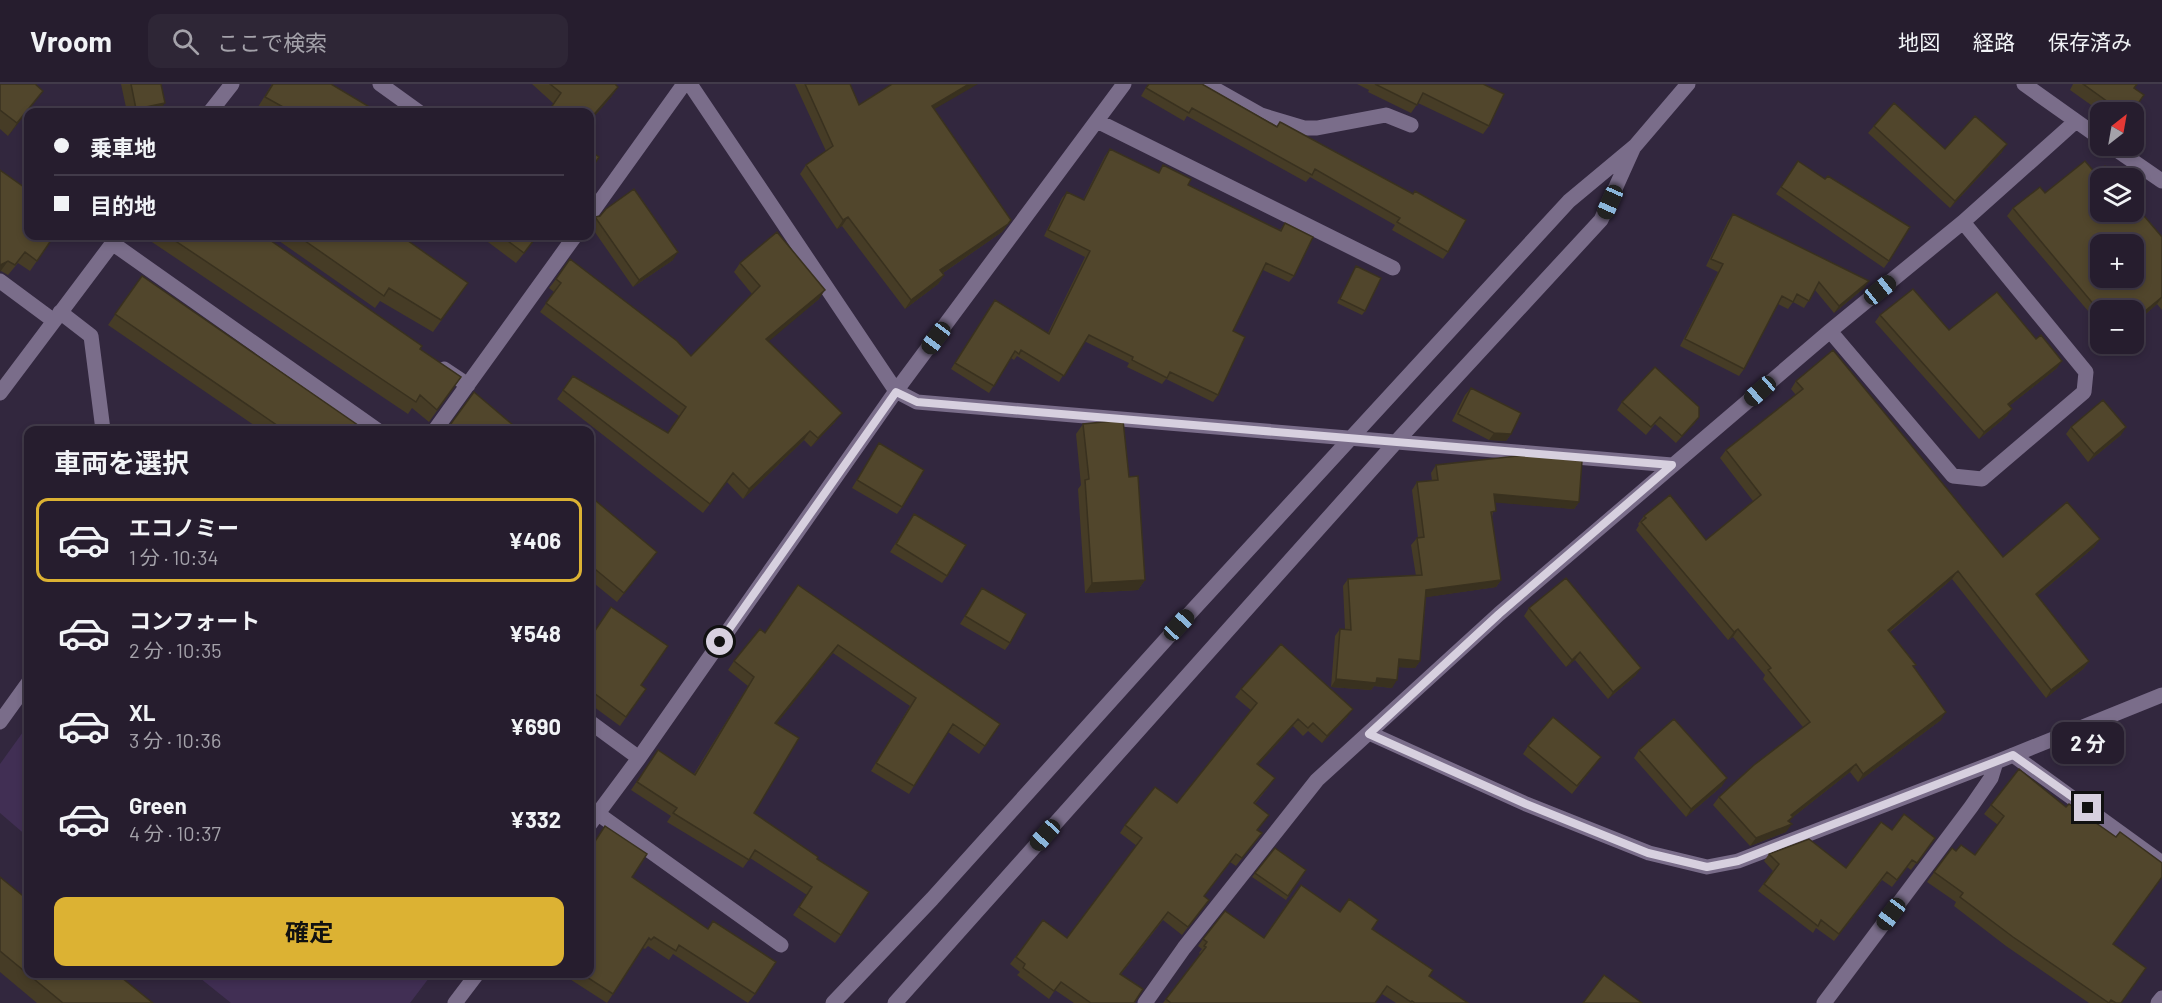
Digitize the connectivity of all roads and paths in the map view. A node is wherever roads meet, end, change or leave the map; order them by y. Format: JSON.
{"nodes":[{"id":1,"x":232,"y":84,"type":"edge"},
{"id":2,"x":380,"y":84,"type":"edge"},
{"id":3,"x":684,"y":84,"type":"edge"},
{"id":4,"x":690,"y":84,"type":"edge"},
{"id":5,"x":1124,"y":84,"type":"edge"},
{"id":6,"x":1206,"y":84,"type":"edge"},
{"id":7,"x":1688,"y":84,"type":"edge"},
{"id":8,"x":2024,"y":84,"type":"edge"},
{"id":9,"x":213,"y":108,"type":"edge"},
{"id":10,"x":413,"y":108,"type":"edge"},
{"id":11,"x":1097,"y":121,"type":"junction"},
{"id":12,"x":2076,"y":121,"type":"junction"},
{"id":13,"x":1411,"y":125,"type":"dead end"},
{"id":14,"x":2090,"y":131,"type":"edge"},
{"id":15,"x":1635,"y":146,"type":"junction"},
{"id":16,"x":2126,"y":156,"type":"edge"},
{"id":17,"x":2162,"y":181,"type":"edge"},
{"id":18,"x":594,"y":209,"type":"edge"},
{"id":19,"x":1963,"y":222,"type":"junction"},
{"id":20,"x":114,"y":240,"type":"edge"},
{"id":21,"x":116,"y":240,"type":"edge"},
{"id":22,"x":572,"y":240,"type":"edge"},
{"id":23,"x":1393,"y":268,"type":"dead end"},
{"id":24,"x":0,"y":281,"type":"edge"},
{"id":25,"x":57,"y":317,"type":"junction"},
{"id":26,"x":1830,"y":331,"type":"junction"},
{"id":27,"x":429,"y":358,"type":"edge"},
{"id":28,"x":468,"y":386,"type":"junction"},
{"id":29,"x":896,"y":392,"type":"junction"},
{"id":30,"x":0,"y":393,"type":"edge"},
{"id":31,"x":102,"y":426,"type":"edge"},
{"id":32,"x":372,"y":426,"type":"edge"},
{"id":33,"x":438,"y":426,"type":"edge"},
{"id":34,"x":1350,"y":438,"type":"junction"},
{"id":35,"x":1396,"y":442,"type":"junction"},
{"id":36,"x":1672,"y":465,"type":"junction"},
{"id":37,"x":24,"y":689,"type":"edge"},
{"id":38,"x":2162,"y":695,"type":"edge"},
{"id":39,"x":0,"y":722,"type":"edge"},
{"id":40,"x":594,"y":725,"type":"edge"},
{"id":41,"x":1369,"y":734,"type":"junction"},
{"id":42,"x":2013,"y":755,"type":"junction"},
{"id":43,"x":639,"y":758,"type":"junction"},
{"id":44,"x":1996,"y":762,"type":"junction"},
{"id":45,"x":594,"y":818,"type":"edge"},
{"id":46,"x":594,"y":820,"type":"edge"},
{"id":47,"x":2162,"y":862,"type":"edge"},
{"id":48,"x":782,"y":945,"type":"dead end"},
{"id":49,"x":474,"y":978,"type":"edge"},
{"id":50,"x":2162,"y":998,"type":"edge"},
{"id":51,"x":455,"y":1003,"type":"edge"},
{"id":52,"x":833,"y":1003,"type":"edge"},
{"id":53,"x":895,"y":1003,"type":"edge"},
{"id":54,"x":1145,"y":1003,"type":"edge"},
{"id":55,"x":1824,"y":1003,"type":"edge"},
{"id":56,"x":2158,"y":1003,"type":"edge"}],
"edges":[{"from":1,"to":9,"type":"street"},
{"from":2,"to":10,"type":"street"},
{"from":3,"to":18,"type":"street"},
{"from":4,"to":29,"type":"street"},
{"from":5,"to":11,"type":"street"},
{"from":6,"to":13,"type":"street"},
{"from":7,"to":15,"type":"street"},
{"from":8,"to":12,"type":"street"},
{"from":11,"to":23,"type":"street"},
{"from":11,"to":29,"type":"street"},
{"from":12,"to":14,"type":"street"},
{"from":12,"to":19,"type":"street"},
{"from":15,"to":34,"type":"street"},
{"from":15,"to":35,"type":"street"},
{"from":16,"to":17,"type":"street"},
{"from":19,"to":26,"type":"street"},
{"from":19,"to":26,"type":"street"},
{"from":20,"to":25,"type":"street"},
{"from":21,"to":32,"type":"street"},
{"from":22,"to":28,"type":"street"},
{"from":24,"to":25,"type":"street"},
{"from":25,"to":30,"type":"street"},
{"from":25,"to":31,"type":"street"},
{"from":26,"to":36,"type":"street"},
{"from":27,"to":28,"type":"street"},
{"from":28,"to":33,"type":"street"},
{"from":29,"to":34,"type":"street"},
{"from":29,"to":43,"type":"street"},
{"from":34,"to":35,"type":"street"},
{"from":34,"to":52,"type":"street"},
{"from":35,"to":36,"type":"street"},
{"from":35,"to":53,"type":"street"},
{"from":36,"to":41,"type":"street"},
{"from":37,"to":39,"type":"street"},
{"from":38,"to":42,"type":"street"},
{"from":40,"to":43,"type":"street"},
{"from":41,"to":44,"type":"street"},
{"from":41,"to":54,"type":"street"},
{"from":42,"to":44,"type":"street"},
{"from":42,"to":47,"type":"street"},
{"from":43,"to":45,"type":"street"},
{"from":44,"to":55,"type":"street"},
{"from":46,"to":48,"type":"street"},
{"from":49,"to":51,"type":"street"},
{"from":50,"to":56,"type":"street"}]}
